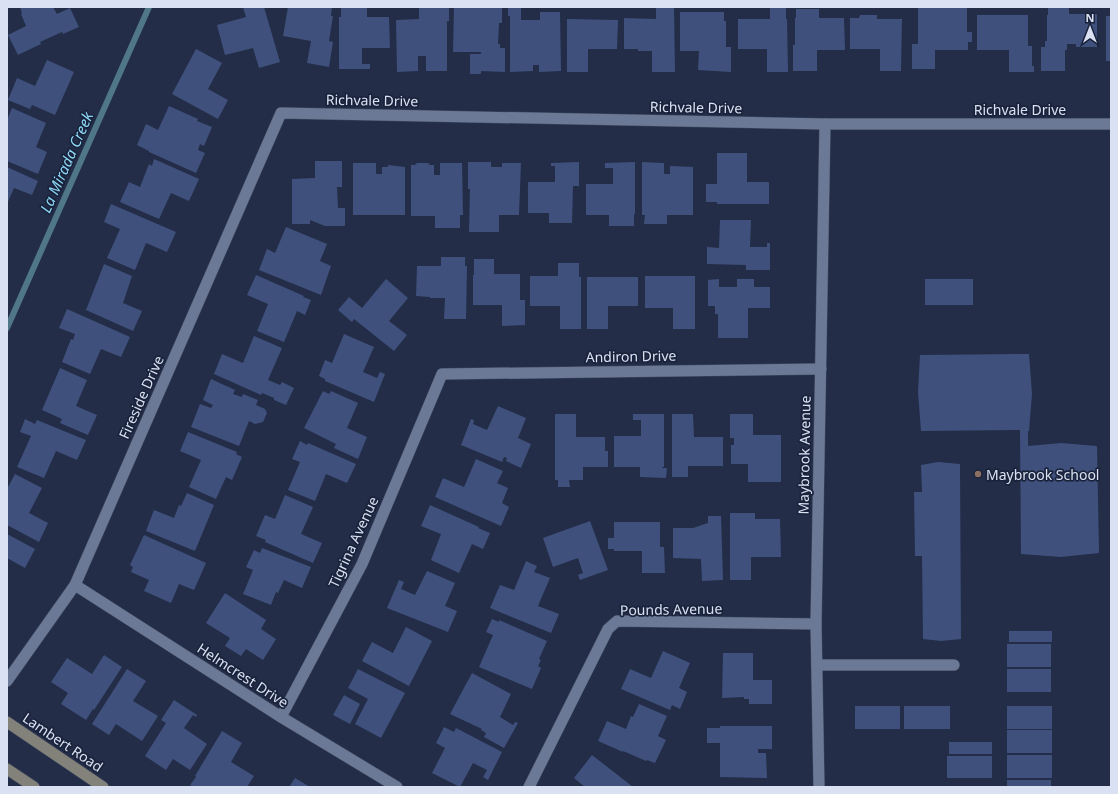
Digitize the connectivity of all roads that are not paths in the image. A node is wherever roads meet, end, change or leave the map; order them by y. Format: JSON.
{"nodes":[{"id":1,"x":281,"y":113,"type":"joint"},
{"id":2,"x":825,"y":124,"type":"junction"},
{"id":3,"x":1111,"y":124,"type":"edge"},
{"id":4,"x":821,"y":369,"type":"junction"},
{"id":5,"x":442,"y":374,"type":"joint"},
{"id":6,"x":75,"y":585,"type":"junction"},
{"id":7,"x":816,"y":624,"type":"junction"},
{"id":8,"x":817,"y":665,"type":"junction"},
{"id":9,"x":954,"y":665,"type":"dead end"},
{"id":10,"x":7,"y":681,"type":"edge"},
{"id":11,"x":281,"y":717,"type":"junction"},
{"id":12,"x":7,"y":722,"type":"edge"},
{"id":13,"x":7,"y":769,"type":"edge"},
{"id":14,"x":34,"y":787,"type":"edge"},
{"id":15,"x":103,"y":787,"type":"edge"},
{"id":16,"x":396,"y":787,"type":"edge"},
{"id":17,"x":529,"y":787,"type":"edge"},
{"id":18,"x":820,"y":787,"type":"edge"}],
"edges":[{"from":1,"to":2,"type":"street","name":"Richvale Drive"},
{"from":1,"to":6,"type":"street","name":"Fireside Drive"},
{"from":2,"to":3,"type":"street","name":"Richvale Drive"},
{"from":2,"to":4,"type":"street","name":"Maybrook Avenue"},
{"from":4,"to":5,"type":"street","name":"Andiron Drive"},
{"from":4,"to":7,"type":"street","name":"Maybrook Avenue"},
{"from":5,"to":11,"type":"street","name":"Tigrina Avenue"},
{"from":6,"to":10,"type":"street","name":"Fireside Drive"},
{"from":6,"to":11,"type":"street","name":"Helmcrest Drive"},
{"from":7,"to":8,"type":"street","name":"Maybrook Avenue"},
{"from":7,"to":17,"type":"street","name":"Pounds Avenue"},
{"from":8,"to":9,"type":"street"},
{"from":8,"to":18,"type":"street","name":"Maybrook Avenue"},
{"from":11,"to":16,"type":"street","name":"Helmcrest Drive"},
{"from":12,"to":15,"type":"main road","name":"Lambert Road"},
{"from":13,"to":14,"type":"main road"}]}
